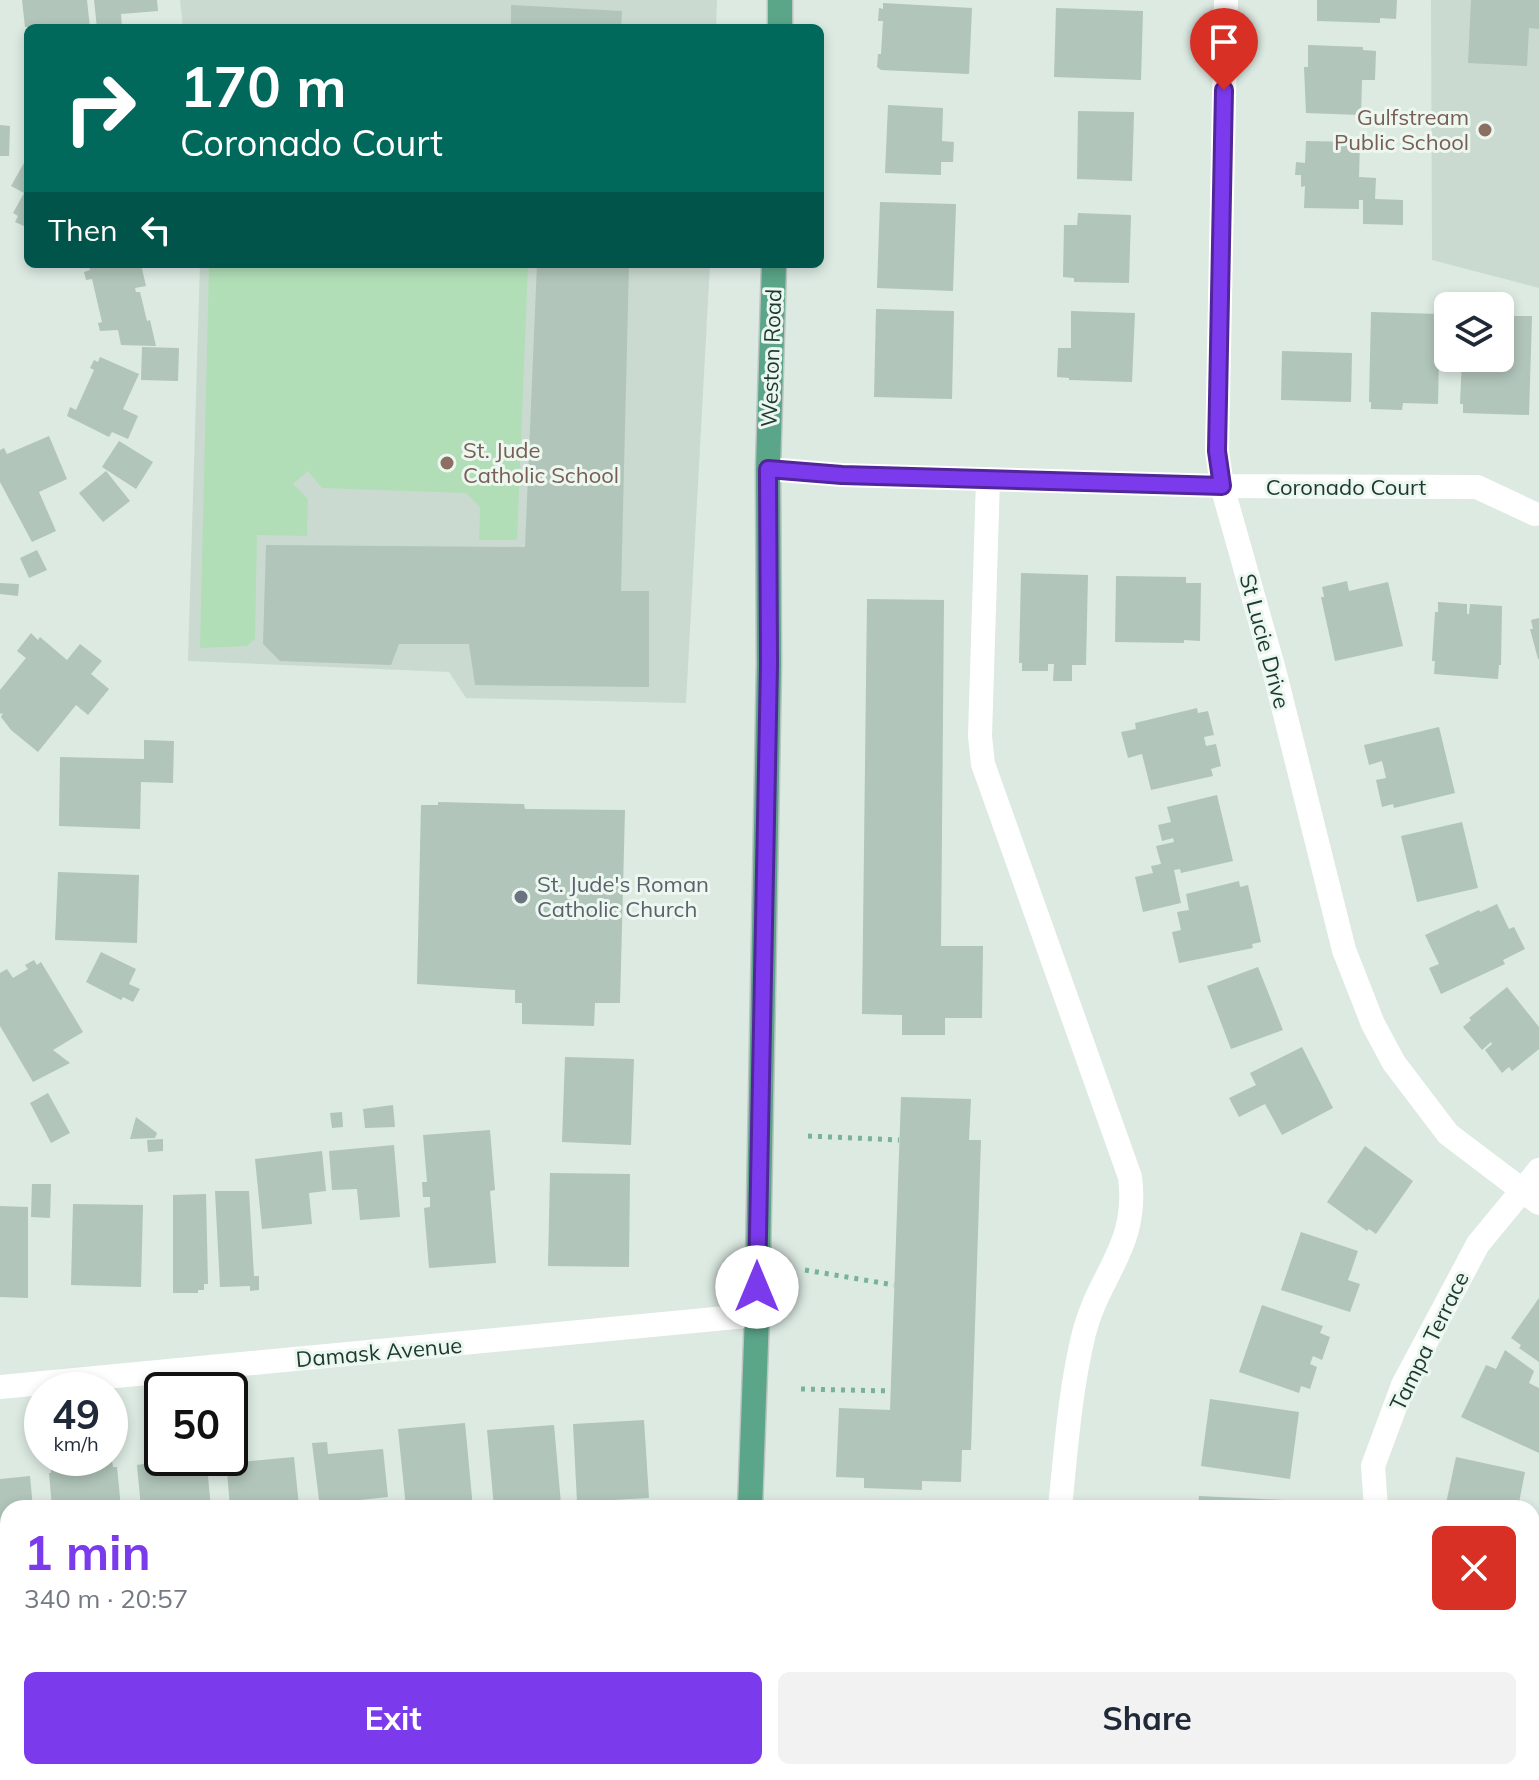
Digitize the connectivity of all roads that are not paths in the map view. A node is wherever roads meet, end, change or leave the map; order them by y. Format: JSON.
{"nodes":[{"id":1,"x":780,"y":0,"type":"edge"},
{"id":2,"x":1226,"y":0,"type":"edge"},
{"id":3,"x":780,"y":24,"type":"edge"},
{"id":4,"x":774,"y":268,"type":"edge"},
{"id":5,"x":768,"y":469,"type":"junction"},
{"id":6,"x":988,"y":479,"type":"junction"},
{"id":7,"x":1222,"y":486,"type":"junction"},
{"id":8,"x":1535,"y":514,"type":"dead end"},
{"id":9,"x":1539,"y":1170,"type":"edge"},
{"id":10,"x":1531,"y":1197,"type":"edge"},
{"id":11,"x":757,"y":1315,"type":"junction"},
{"id":12,"x":0,"y":1387,"type":"edge"},
{"id":13,"x":750,"y":1500,"type":"edge"},
{"id":14,"x":1061,"y":1500,"type":"edge"},
{"id":15,"x":1375,"y":1500,"type":"edge"}],
"edges":[{"from":1,"to":3,"type":"main road"},
{"from":2,"to":7,"type":"street","name":"St Lucie Drive"},
{"from":4,"to":5,"type":"main road","name":"Weston Road"},
{"from":5,"to":6,"type":"street","name":"Coronado Court"},
{"from":5,"to":11,"type":"main road","name":"Weston Road"},
{"from":6,"to":7,"type":"street","name":"Coronado Court"},
{"from":6,"to":14,"type":"street"},
{"from":7,"to":8,"type":"street","name":"Coronado Court"},
{"from":7,"to":10,"type":"street","name":"St Lucie Drive"},
{"from":9,"to":10,"type":"street","name":"Tampa Terrace"},
{"from":10,"to":15,"type":"street","name":"Tampa Terrace"},
{"from":11,"to":12,"type":"street","name":"Damask Avenue"},
{"from":11,"to":13,"type":"main road","name":"Weston Road"}]}
